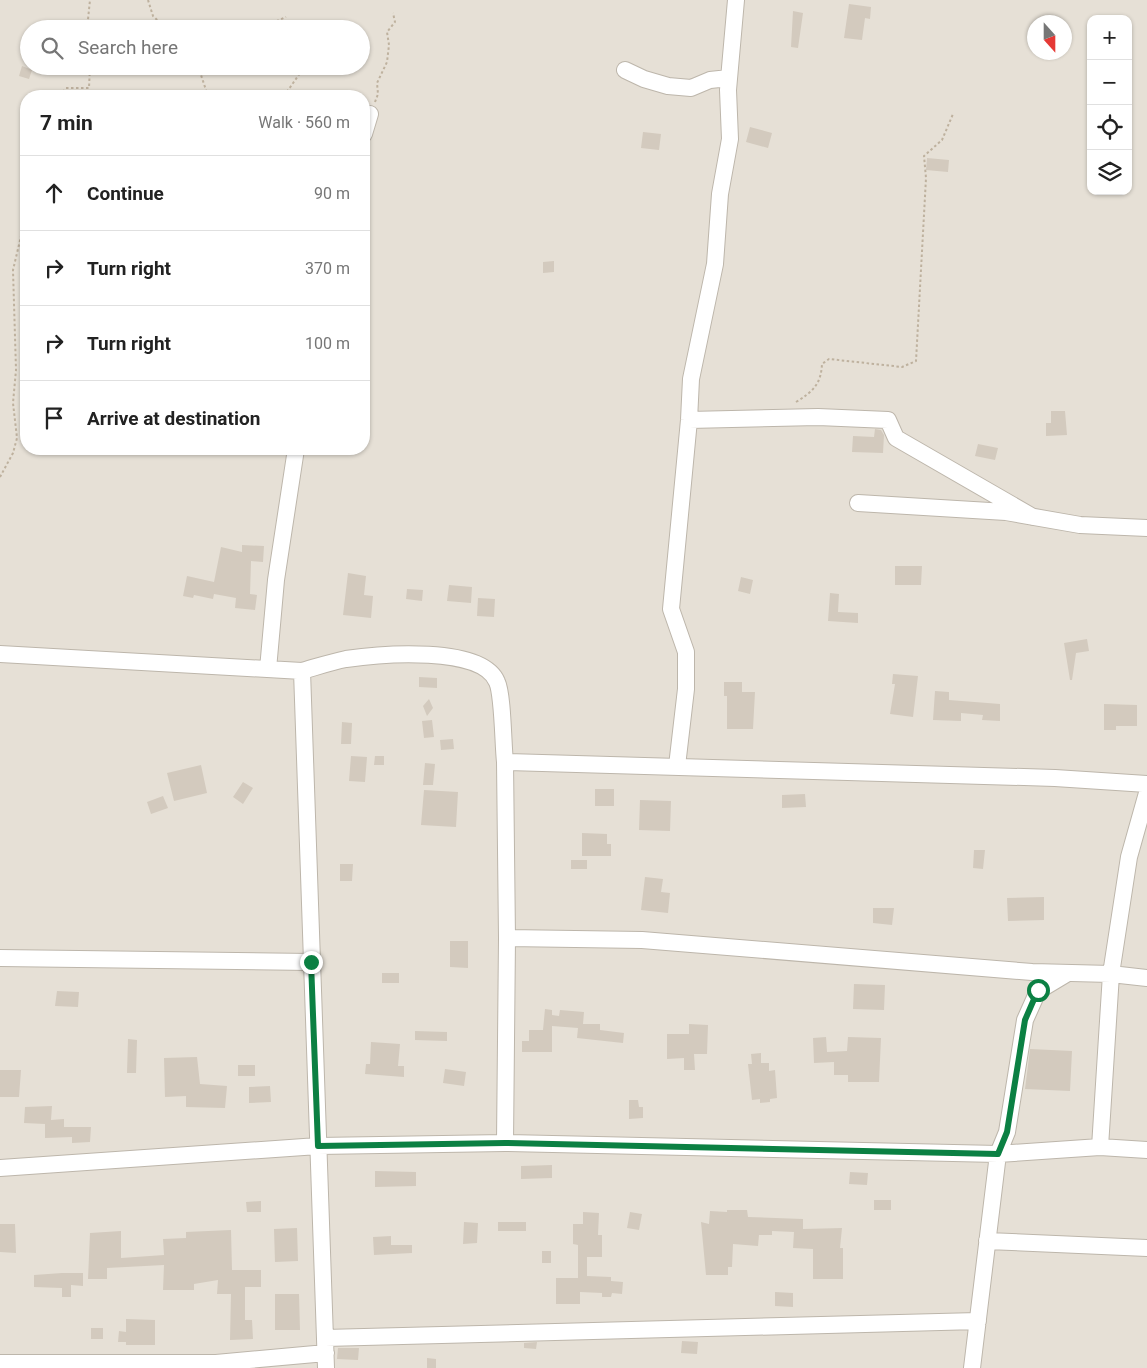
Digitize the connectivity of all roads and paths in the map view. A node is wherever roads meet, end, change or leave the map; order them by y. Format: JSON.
{"nodes":[{"id":1,"x":90,"y":0,"type":"edge"},
{"id":2,"x":148,"y":0,"type":"edge"},
{"id":3,"x":736,"y":0,"type":"edge"},
{"id":4,"x":394,"y":12,"type":"dead end"},
{"id":5,"x":286,"y":17,"type":"dead end"},
{"id":6,"x":88,"y":20,"type":"edge"},
{"id":7,"x":157,"y":20,"type":"edge"},
{"id":8,"x":279,"y":20,"type":"edge"},
{"id":9,"x":625,"y":70,"type":"dead end"},
{"id":10,"x":90,"y":75,"type":"edge"},
{"id":11,"x":201,"y":75,"type":"edge"},
{"id":12,"x":299,"y":75,"type":"edge"},
{"id":13,"x":729,"y":78,"type":"junction"},
{"id":14,"x":64,"y":90,"type":"edge"},
{"id":15,"x":206,"y":90,"type":"edge"},
{"id":16,"x":288,"y":90,"type":"edge"},
{"id":17,"x":370,"y":114,"type":"edge"},
{"id":18,"x":953,"y":114,"type":"dead end"},
{"id":19,"x":20,"y":239,"type":"edge"},
{"id":20,"x":792,"y":405,"type":"dead end"},
{"id":21,"x":689,"y":420,"type":"junction"},
{"id":22,"x":295,"y":455,"type":"edge"},
{"id":23,"x":0,"y":477,"type":"edge"},
{"id":24,"x":858,"y":503,"type":"dead end"},
{"id":25,"x":1033,"y":517,"type":"junction"},
{"id":26,"x":1147,"y":528,"type":"edge"},
{"id":27,"x":0,"y":654,"type":"edge"},
{"id":28,"x":268,"y":669,"type":"junction"},
{"id":29,"x":302,"y":671,"type":"junction"},
{"id":30,"x":505,"y":762,"type":"junction"},
{"id":31,"x":677,"y":766,"type":"junction"},
{"id":32,"x":1147,"y":784,"type":"edge"},
{"id":33,"x":1147,"y":793,"type":"edge"},
{"id":34,"x":508,"y":938,"type":"junction"},
{"id":35,"x":0,"y":958,"type":"edge"},
{"id":36,"x":311,"y":962,"type":"junction"},
{"id":37,"x":1068,"y":973,"type":"junction"},
{"id":38,"x":1111,"y":974,"type":"junction"},
{"id":39,"x":1147,"y":978,"type":"edge"},
{"id":40,"x":505,"y":1143,"type":"junction"},
{"id":41,"x":318,"y":1146,"type":"junction"},
{"id":42,"x":1100,"y":1147,"type":"junction"},
{"id":43,"x":1147,"y":1150,"type":"edge"},
{"id":44,"x":998,"y":1154,"type":"junction"},
{"id":45,"x":0,"y":1168,"type":"edge"},
{"id":46,"x":987,"y":1242,"type":"junction"},
{"id":47,"x":1147,"y":1248,"type":"edge"},
{"id":48,"x":978,"y":1321,"type":"junction"},
{"id":49,"x":326,"y":1353,"type":"edge"},
{"id":50,"x":0,"y":1363,"type":"edge"},
{"id":51,"x":972,"y":1368,"type":"edge"}],
"edges":[{"from":1,"to":6,"type":"path"},
{"from":2,"to":7,"type":"path"},
{"from":3,"to":13,"type":"street"},
{"from":4,"to":17,"type":"path"},
{"from":5,"to":8,"type":"path"},
{"from":9,"to":13,"type":"street"},
{"from":10,"to":14,"type":"path"},
{"from":11,"to":15,"type":"path"},
{"from":12,"to":16,"type":"path"},
{"from":13,"to":21,"type":"street"},
{"from":18,"to":20,"type":"path"},
{"from":19,"to":23,"type":"path"},
{"from":21,"to":25,"type":"street"},
{"from":21,"to":31,"type":"street"},
{"from":22,"to":28,"type":"street"},
{"from":24,"to":25,"type":"street"},
{"from":25,"to":26,"type":"street"},
{"from":27,"to":28,"type":"street"},
{"from":28,"to":29,"type":"street"},
{"from":29,"to":30,"type":"street"},
{"from":29,"to":36,"type":"street"},
{"from":30,"to":31,"type":"street"},
{"from":30,"to":34,"type":"street"},
{"from":31,"to":32,"type":"street"},
{"from":33,"to":38,"type":"street"},
{"from":34,"to":37,"type":"street"},
{"from":34,"to":40,"type":"street"},
{"from":35,"to":36,"type":"street"},
{"from":36,"to":41,"type":"street"},
{"from":37,"to":38,"type":"street"},
{"from":37,"to":44,"type":"street"},
{"from":38,"to":39,"type":"street"},
{"from":38,"to":42,"type":"street"},
{"from":40,"to":41,"type":"street"},
{"from":40,"to":44,"type":"street"},
{"from":41,"to":45,"type":"street"},
{"from":41,"to":49,"type":"street"},
{"from":42,"to":43,"type":"street"},
{"from":42,"to":44,"type":"street"},
{"from":44,"to":46,"type":"street"},
{"from":46,"to":47,"type":"street"},
{"from":46,"to":48,"type":"street"},
{"from":48,"to":49,"type":"street"},
{"from":48,"to":51,"type":"street"},
{"from":49,"to":50,"type":"street"}]}
